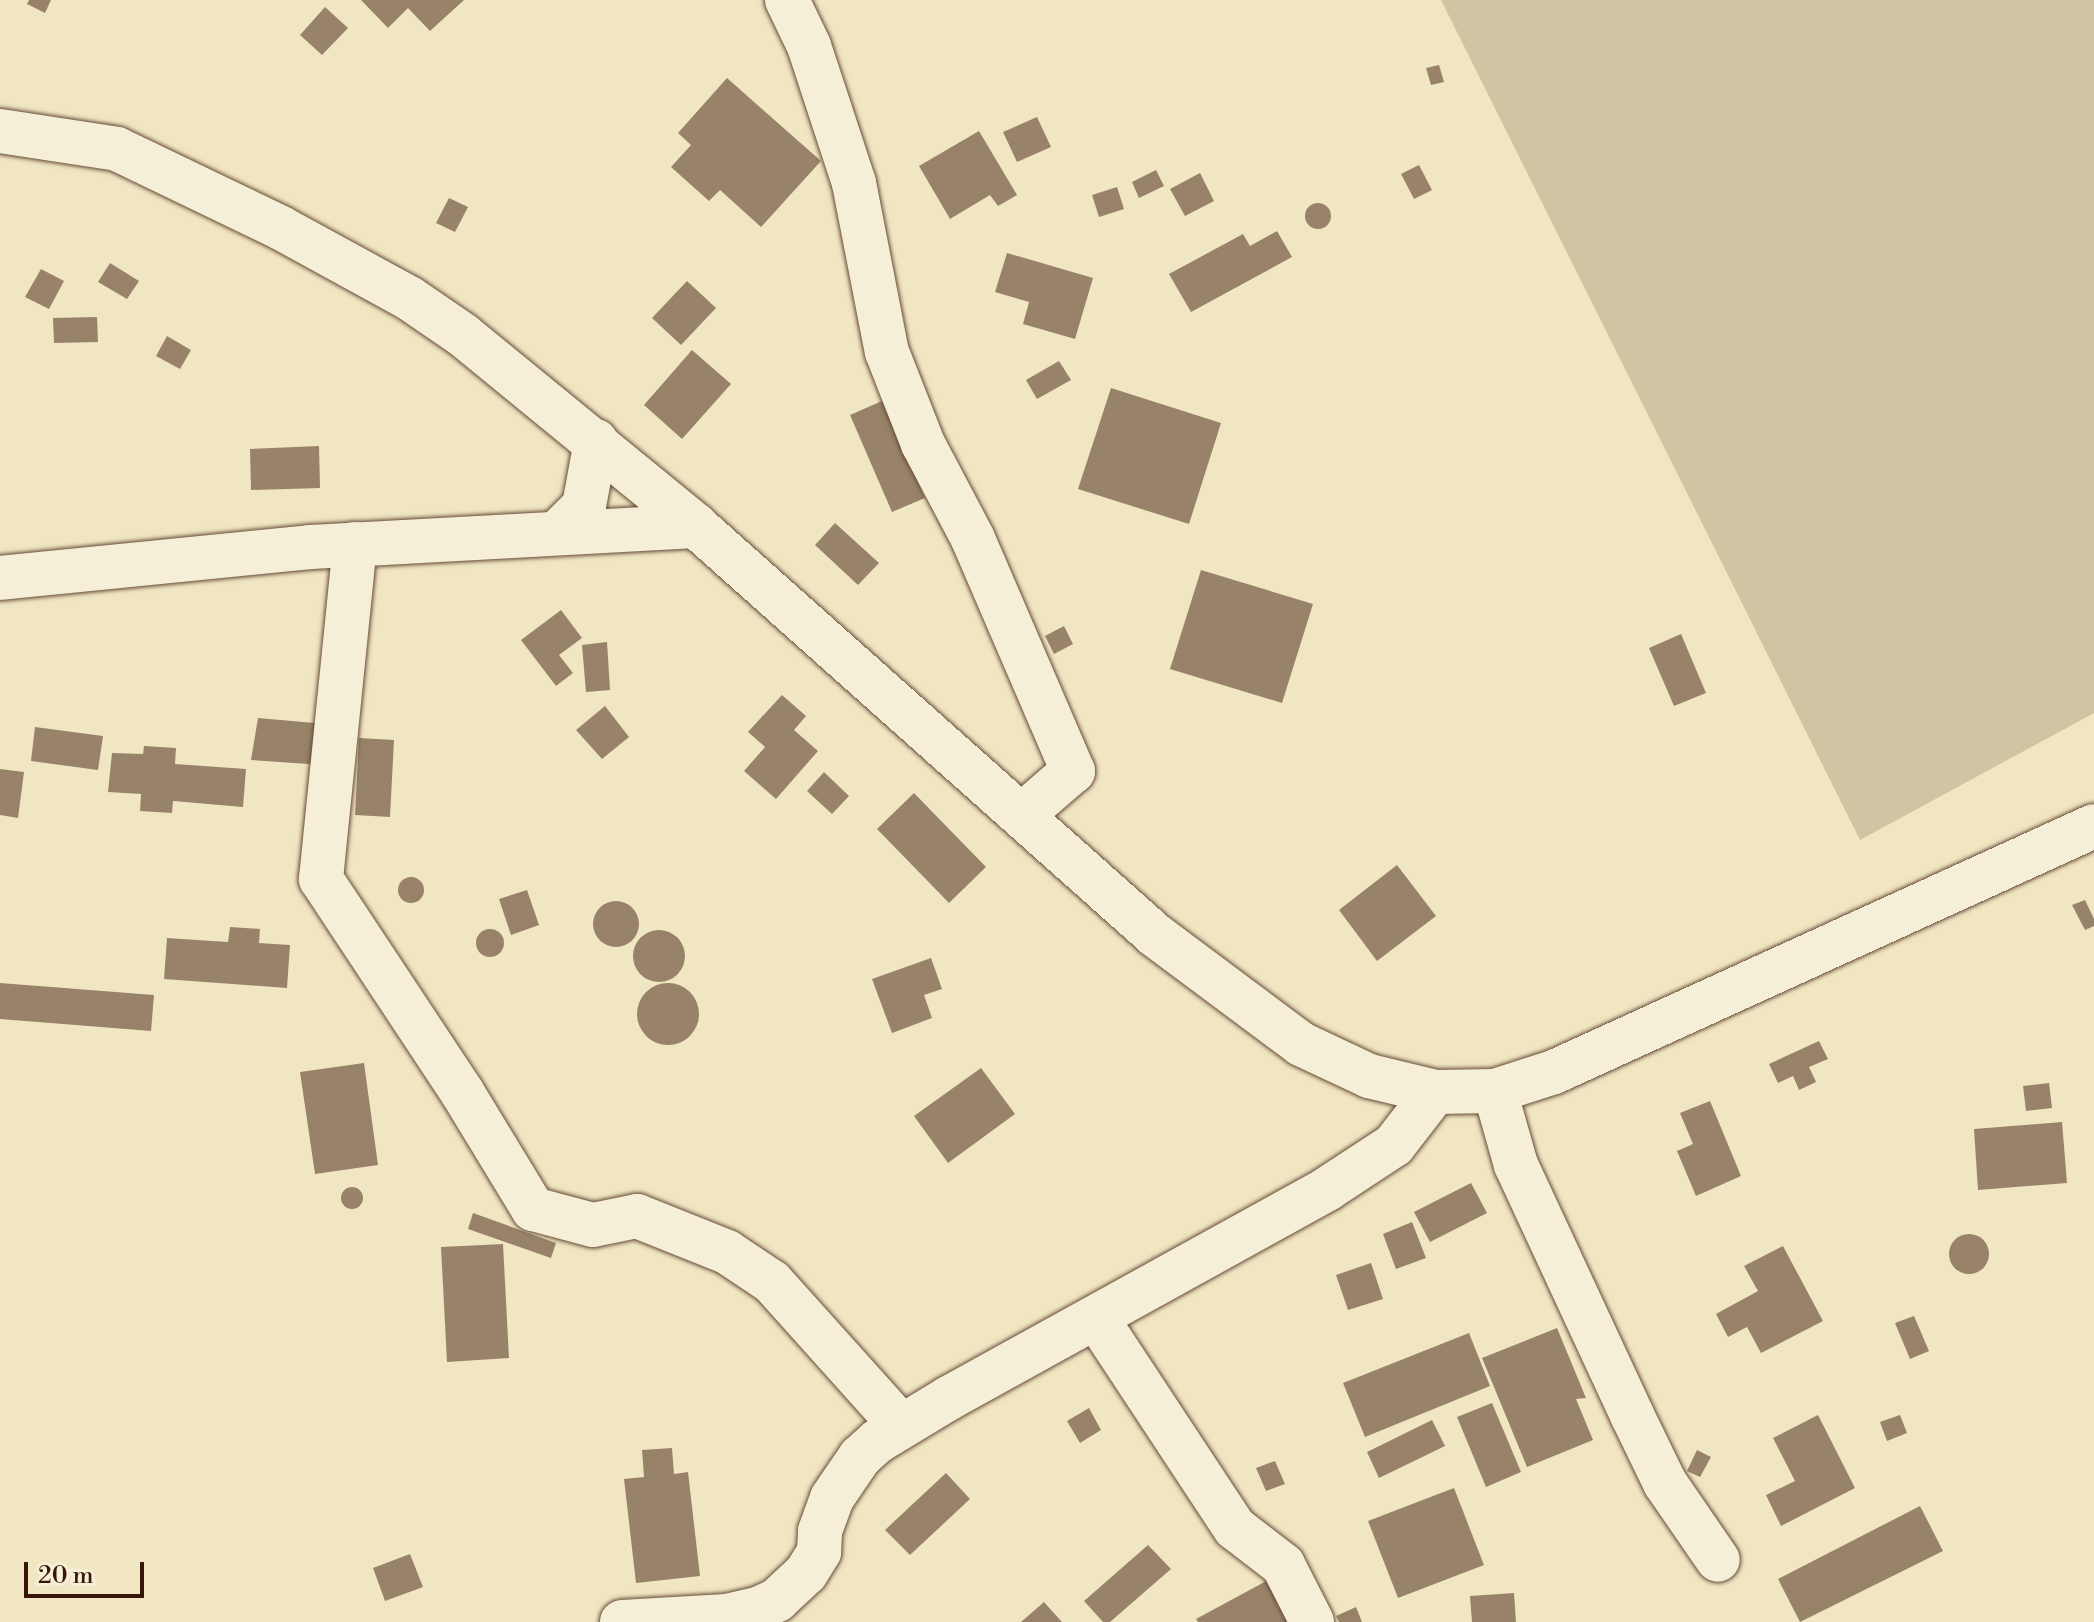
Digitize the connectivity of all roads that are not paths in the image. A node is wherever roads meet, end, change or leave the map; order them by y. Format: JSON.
{"nodes":[{"id":1,"x":787,"y":0,"type":"edge"},
{"id":2,"x":0,"y":131,"type":"edge"},
{"id":3,"x":596,"y":441,"type":"junction"},
{"id":4,"x":696,"y":526,"type":"junction"},
{"id":5,"x":559,"y":531,"type":"junction"},
{"id":6,"x":355,"y":544,"type":"junction"},
{"id":7,"x":0,"y":578,"type":"edge"},
{"id":8,"x":1022,"y":815,"type":"junction"},
{"id":9,"x":2094,"y":826,"type":"edge"},
{"id":10,"x":1495,"y":1091,"type":"junction"},
{"id":11,"x":1435,"y":1092,"type":"junction"},
{"id":12,"x":1097,"y":1319,"type":"junction"},
{"id":13,"x":901,"y":1426,"type":"junction"},
{"id":14,"x":1718,"y":1560,"type":"dead end"},
{"id":15,"x":622,"y":1622,"type":"edge"},
{"id":16,"x":1312,"y":1622,"type":"edge"}],
"edges":[{"from":1,"to":8,"type":"street"},
{"from":2,"to":3,"type":"street"},
{"from":3,"to":4,"type":"street"},
{"from":3,"to":5,"type":"street"},
{"from":4,"to":5,"type":"street"},
{"from":4,"to":8,"type":"street"},
{"from":5,"to":6,"type":"street"},
{"from":6,"to":7,"type":"street"},
{"from":6,"to":13,"type":"street"},
{"from":8,"to":11,"type":"street"},
{"from":9,"to":10,"type":"street"},
{"from":10,"to":11,"type":"street"},
{"from":10,"to":14,"type":"street"},
{"from":11,"to":12,"type":"street"},
{"from":12,"to":13,"type":"street"},
{"from":12,"to":16,"type":"street"},
{"from":13,"to":15,"type":"street"}]}
